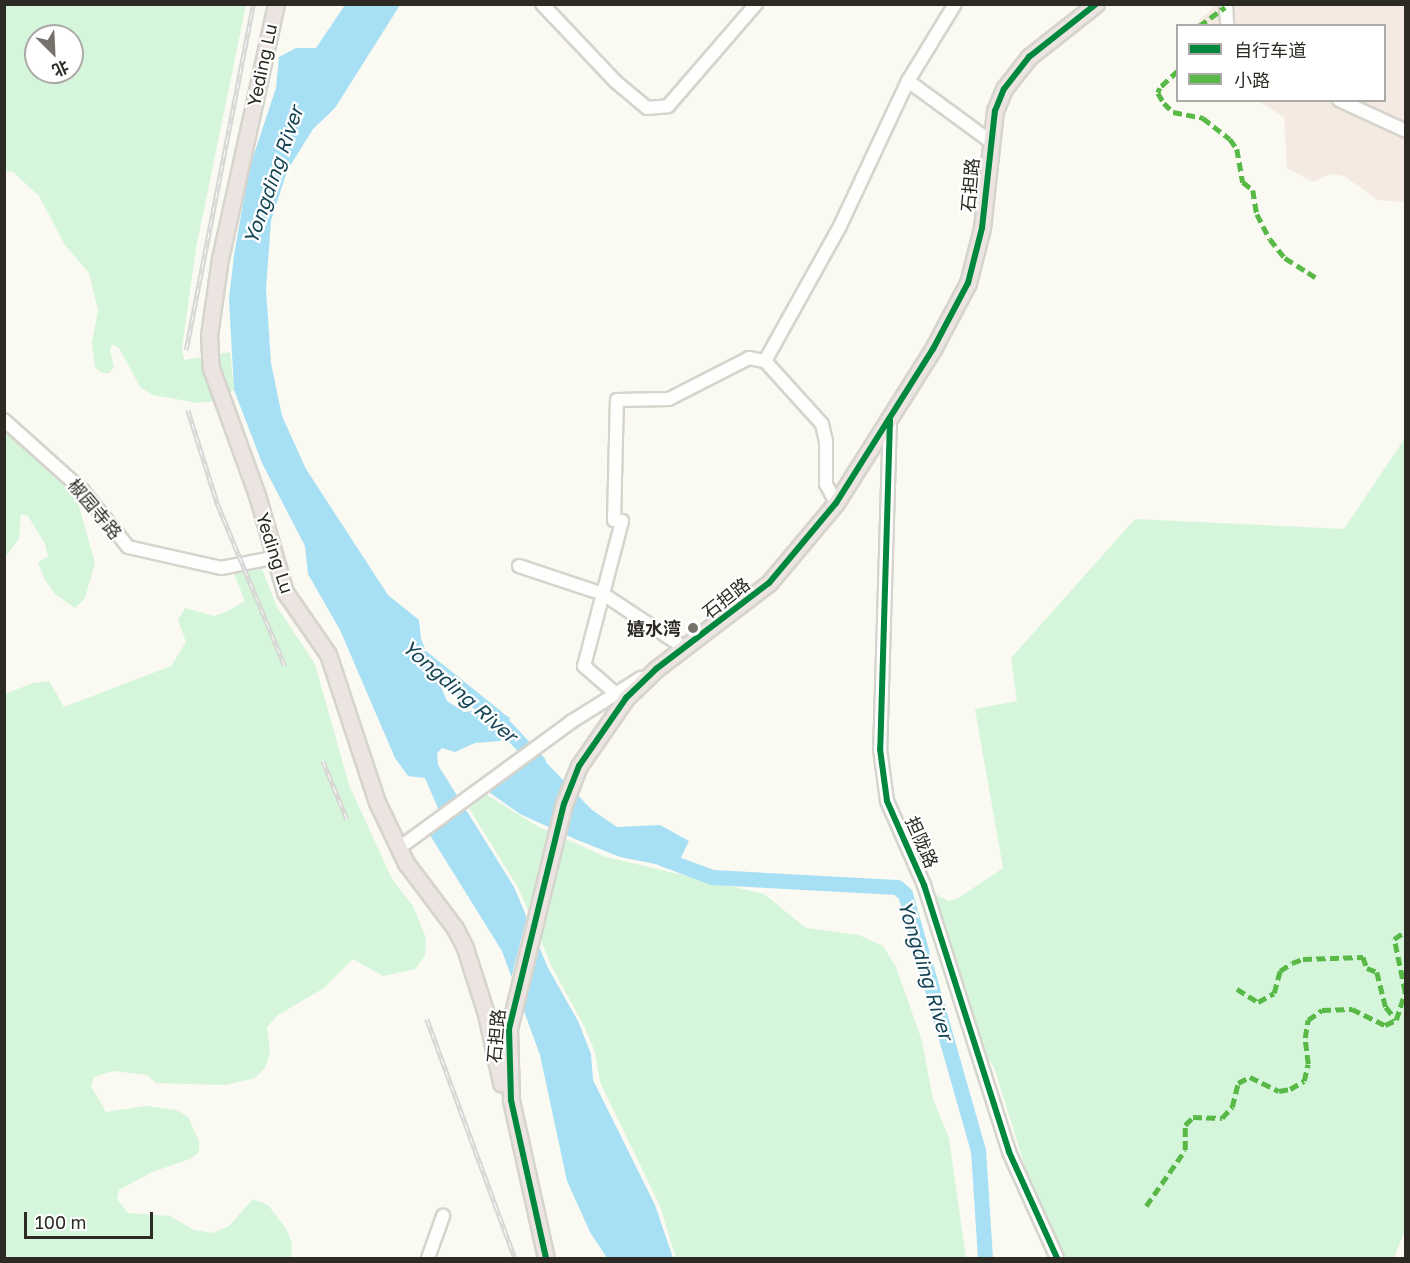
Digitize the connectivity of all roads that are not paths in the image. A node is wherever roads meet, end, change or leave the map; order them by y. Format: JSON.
{"nodes":[{"id":1,"x":276,"y":4,"type":"edge"},
{"id":2,"x":542,"y":4,"type":"edge"},
{"id":3,"x":756,"y":4,"type":"edge"},
{"id":4,"x":956,"y":4,"type":"edge"},
{"id":5,"x":1096,"y":4,"type":"edge"},
{"id":6,"x":1226,"y":4,"type":"edge"},
{"id":7,"x":1227,"y":24,"type":"edge"},
{"id":8,"x":908,"y":81,"type":"junction"},
{"id":9,"x":1343,"y":102,"type":"edge"},
{"id":10,"x":1406,"y":131,"type":"edge"},
{"id":11,"x":990,"y":141,"type":"junction"},
{"id":12,"x":765,"y":361,"type":"junction"},
{"id":13,"x":890,"y":417,"type":"junction"},
{"id":14,"x":4,"y":420,"type":"edge"},
{"id":15,"x":836,"y":503,"type":"junction"},
{"id":16,"x":273,"y":558,"type":"junction"},
{"id":17,"x":519,"y":566,"type":"dead end"},
{"id":18,"x":603,"y":594,"type":"junction"},
{"id":19,"x":685,"y":648,"type":"junction"},
{"id":20,"x":656,"y":669,"type":"junction"},
{"id":21,"x":615,"y":693,"type":"junction"},
{"id":22,"x":399,"y":848,"type":"junction"},
{"id":23,"x":511,"y":1100,"type":"junction"},
{"id":24,"x":443,"y":1216,"type":"dead end"},
{"id":25,"x":428,"y":1258,"type":"edge"},
{"id":26,"x":546,"y":1258,"type":"edge"},
{"id":27,"x":1057,"y":1258,"type":"edge"}],
"edges":[{"from":1,"to":16,"type":"main road","name":"Yeding Lu"},
{"from":2,"to":3,"type":"street"},
{"from":4,"to":8,"type":"street"},
{"from":5,"to":11,"type":"main road","name":"石担路"},
{"from":6,"to":7,"type":"street"},
{"from":8,"to":11,"type":"street"},
{"from":8,"to":12,"type":"street"},
{"from":9,"to":10,"type":"street"},
{"from":11,"to":13,"type":"main road","name":"石担路"},
{"from":12,"to":15,"type":"street"},
{"from":12,"to":18,"type":"street"},
{"from":13,"to":15,"type":"main road","name":"石担路"},
{"from":13,"to":27,"type":"street","name":"担陇路"},
{"from":14,"to":16,"type":"street","name":"椒园寺路"},
{"from":15,"to":19,"type":"main road","name":"石担路"},
{"from":16,"to":22,"type":"main road","name":"Yeding Lu"},
{"from":17,"to":18,"type":"street"},
{"from":18,"to":19,"type":"street"},
{"from":18,"to":21,"type":"street"},
{"from":19,"to":20,"type":"main road","name":"石担路"},
{"from":20,"to":21,"type":"street"},
{"from":20,"to":23,"type":"main road","name":"石担路"},
{"from":21,"to":22,"type":"street"},
{"from":22,"to":23,"type":"main road","name":"Yeding Lu"},
{"from":23,"to":26,"type":"main road","name":"石担路"},
{"from":24,"to":25,"type":"street"}]}
